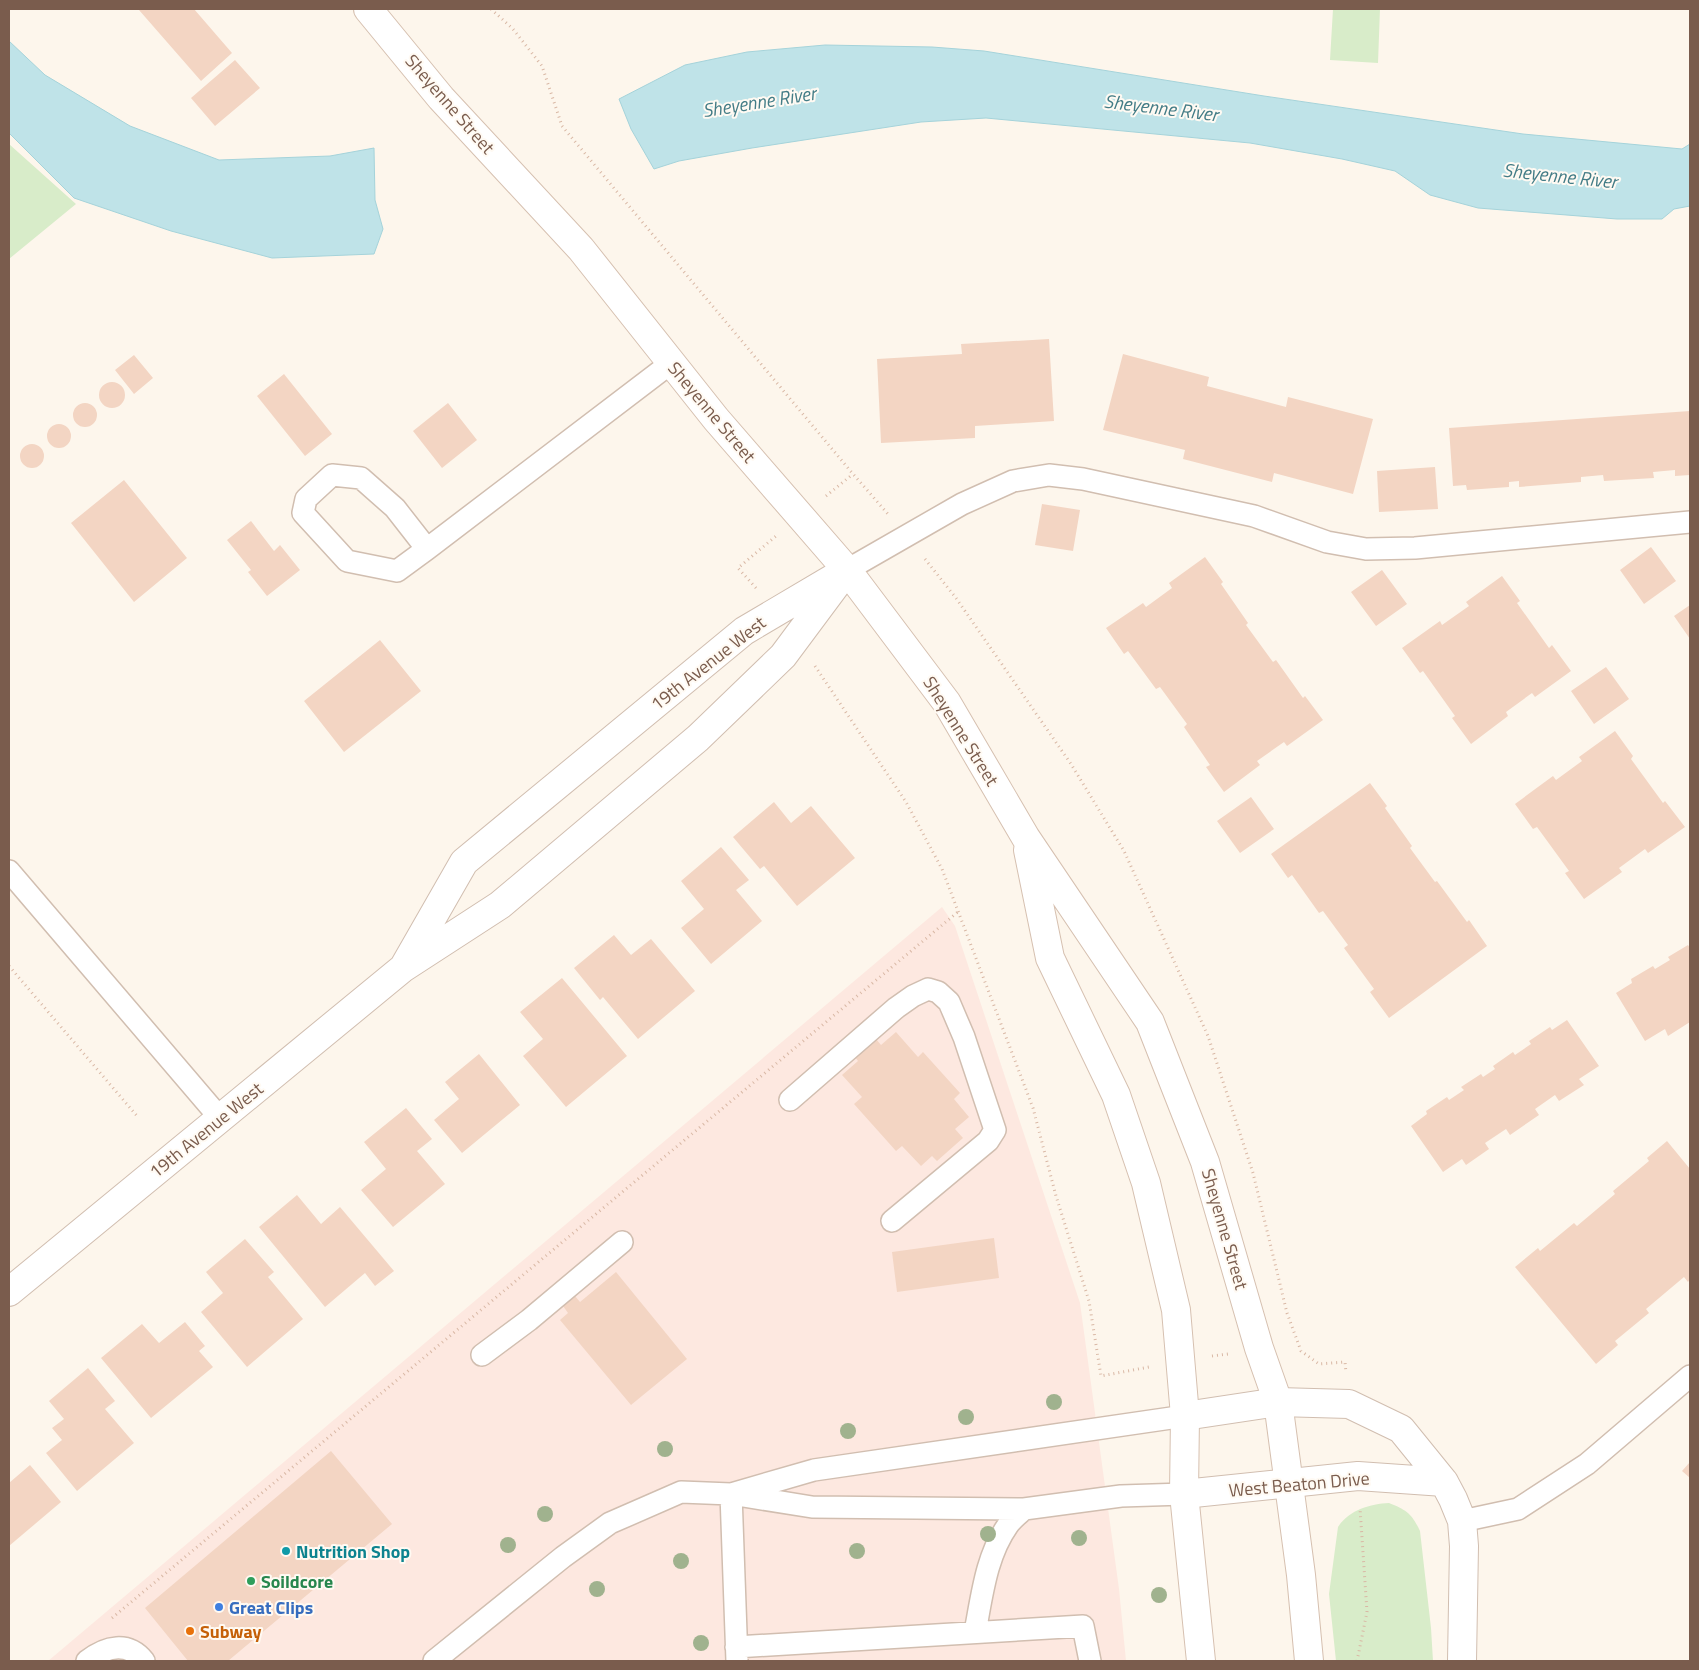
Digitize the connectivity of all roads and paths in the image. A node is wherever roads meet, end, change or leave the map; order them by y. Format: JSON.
{"nodes":[{"id":1,"x":368,"y":9,"type":"edge"},
{"id":2,"x":672,"y":363,"type":"junction"},
{"id":3,"x":1690,"y":522,"type":"edge"},
{"id":4,"x":427,"y":549,"type":"junction"},
{"id":5,"x":846,"y":570,"type":"junction"},
{"id":6,"x":1026,"y":838,"type":"junction"},
{"id":7,"x":9,"y":871,"type":"edge"},
{"id":8,"x":959,"y":911,"type":"dead end"},
{"id":9,"x":9,"y":966,"type":"edge"},
{"id":10,"x":403,"y":968,"type":"junction"},
{"id":11,"x":790,"y":1100,"type":"dead end"},
{"id":12,"x":137,"y":1116,"type":"dead end"},
{"id":13,"x":220,"y":1118,"type":"junction"},
{"id":14,"x":892,"y":1221,"type":"dead end"},
{"id":15,"x":622,"y":1242,"type":"dead end"},
{"id":16,"x":9,"y":1292,"type":"edge"},
{"id":17,"x":482,"y":1355,"type":"dead end"},
{"id":18,"x":1690,"y":1376,"type":"edge"},
{"id":19,"x":1278,"y":1402,"type":"junction"},
{"id":20,"x":1185,"y":1416,"type":"junction"},
{"id":21,"x":1444,"y":1482,"type":"junction"},
{"id":22,"x":1288,"y":1484,"type":"junction"},
{"id":23,"x":731,"y":1494,"type":"junction"},
{"id":24,"x":1184,"y":1494,"type":"junction"},
{"id":25,"x":1024,"y":1509,"type":"junction"},
{"id":26,"x":1361,"y":1510,"type":"dead end"},
{"id":27,"x":1462,"y":1521,"type":"junction"},
{"id":28,"x":105,"y":1623,"type":"dead end"},
{"id":29,"x":975,"y":1632,"type":"junction"},
{"id":30,"x":737,"y":1654,"type":"edge"},
{"id":31,"x":87,"y":1661,"type":"edge"},
{"id":32,"x":144,"y":1661,"type":"edge"},
{"id":33,"x":434,"y":1661,"type":"edge"},
{"id":34,"x":1090,"y":1661,"type":"edge"},
{"id":35,"x":1201,"y":1661,"type":"edge"},
{"id":36,"x":1309,"y":1661,"type":"edge"},
{"id":37,"x":1357,"y":1661,"type":"edge"},
{"id":38,"x":1462,"y":1661,"type":"edge"}],
"edges":[{"from":1,"to":2,"type":"main road","name":"Sheyenne Street"},
{"from":2,"to":4,"type":"lane"},
{"from":2,"to":5,"type":"main road","name":"Sheyenne Street"},
{"from":3,"to":5,"type":"lane"},
{"from":4,"to":4,"type":"lane"},
{"from":5,"to":6,"type":"main road","name":"Sheyenne Street"},
{"from":5,"to":10,"type":"main road","name":"19th Avenue West"},
{"from":5,"to":10,"type":"main road","name":"19th Avenue West"},
{"from":6,"to":19,"type":"main road","name":"Sheyenne Street"},
{"from":6,"to":20,"type":"main road","name":"Sheyenne Street"},
{"from":7,"to":13,"type":"lane"},
{"from":8,"to":28,"type":"path"},
{"from":9,"to":12,"type":"path"},
{"from":10,"to":13,"type":"main road","name":"19th Avenue West"},
{"from":11,"to":14,"type":"lane"},
{"from":13,"to":16,"type":"main road","name":"19th Avenue West"},
{"from":15,"to":17,"type":"lane"},
{"from":18,"to":27,"type":"lane"},
{"from":19,"to":20,"type":"main road"},
{"from":19,"to":21,"type":"main road"},
{"from":19,"to":22,"type":"main road","name":"Sheyenne Street"},
{"from":20,"to":23,"type":"lane"},
{"from":20,"to":24,"type":"main road","name":"Sheyenne Street"},
{"from":21,"to":22,"type":"main road","name":"West Beaton Drive"},
{"from":21,"to":27,"type":"main road"},
{"from":22,"to":24,"type":"main road","name":"West Beaton Drive"},
{"from":22,"to":36,"type":"main road","name":"Sheyenne Street"},
{"from":23,"to":25,"type":"lane"},
{"from":23,"to":30,"type":"lane"},
{"from":23,"to":33,"type":"lane"},
{"from":24,"to":25,"type":"lane"},
{"from":24,"to":35,"type":"main road","name":"Sheyenne Street"},
{"from":25,"to":29,"type":"lane"},
{"from":26,"to":37,"type":"path"},
{"from":27,"to":38,"type":"main road"},
{"from":29,"to":30,"type":"lane"},
{"from":29,"to":34,"type":"lane"},
{"from":31,"to":32,"type":"lane"}]}
